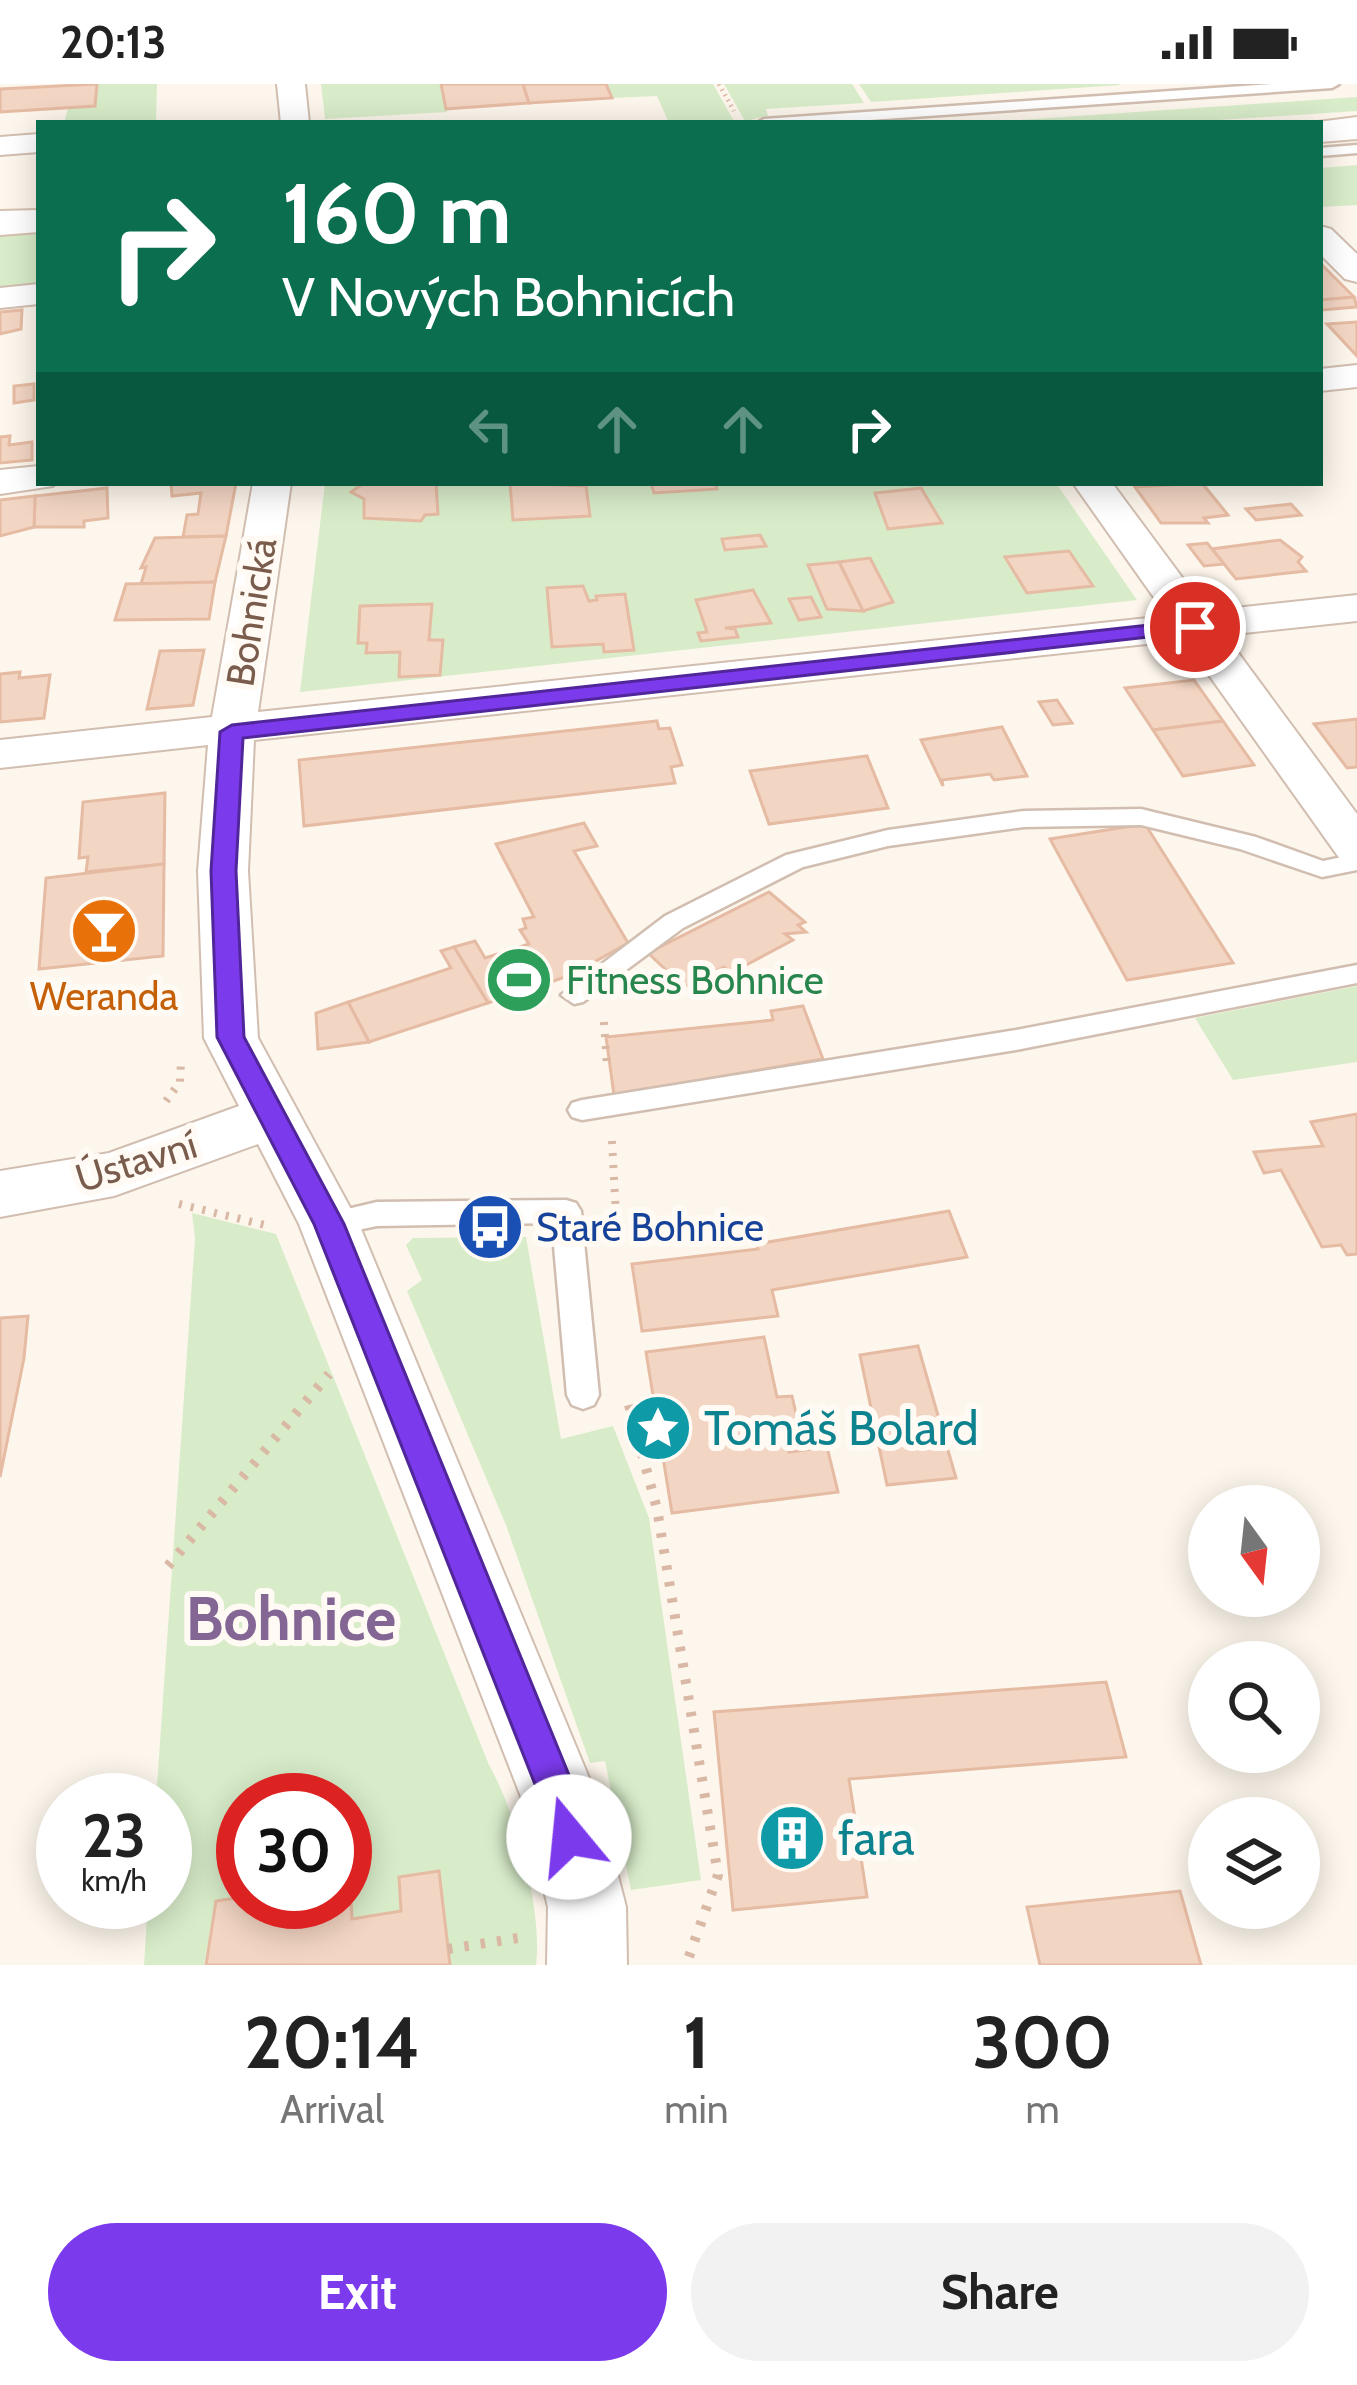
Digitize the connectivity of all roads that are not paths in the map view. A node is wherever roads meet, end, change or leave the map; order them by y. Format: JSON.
{"nodes":[{"id":1,"x":291,"y":84,"type":"edge"},
{"id":2,"x":1332,"y":84,"type":"edge"},
{"id":3,"x":295,"y":120,"type":"edge"},
{"id":4,"x":808,"y":120,"type":"edge"},
{"id":5,"x":1357,"y":128,"type":"edge"},
{"id":6,"x":1323,"y":131,"type":"edge"},
{"id":7,"x":36,"y":143,"type":"edge"},
{"id":8,"x":0,"y":146,"type":"edge"},
{"id":9,"x":1357,"y":149,"type":"edge"},
{"id":10,"x":1323,"y":152,"type":"edge"},
{"id":11,"x":36,"y":220,"type":"edge"},
{"id":12,"x":1325,"y":221,"type":"edge"},
{"id":13,"x":0,"y":223,"type":"edge"},
{"id":14,"x":1357,"y":272,"type":"edge"},
{"id":15,"x":36,"y":295,"type":"edge"},
{"id":16,"x":0,"y":298,"type":"edge"},
{"id":17,"x":1357,"y":376,"type":"edge"},
{"id":18,"x":1323,"y":380,"type":"edge"},
{"id":19,"x":36,"y":478,"type":"edge"},
{"id":20,"x":0,"y":482,"type":"edge"},
{"id":21,"x":272,"y":486,"type":"edge"},
{"id":22,"x":1094,"y":486,"type":"edge"},
{"id":23,"x":1357,"y":608,"type":"edge"},
{"id":24,"x":1195,"y":627,"type":"junction"},
{"id":25,"x":232,"y":732,"type":"junction"},
{"id":26,"x":0,"y":754,"type":"edge"},
{"id":27,"x":1357,"y":848,"type":"edge"},
{"id":28,"x":1357,"y":862,"type":"edge"},
{"id":29,"x":1357,"y":974,"type":"edge"},
{"id":30,"x":574,"y":995,"type":"dead end"},
{"id":31,"x":596,"y":1108,"type":"road end"},
{"id":32,"x":270,"y":1117,"type":"junction"},
{"id":33,"x":0,"y":1194,"type":"edge"},
{"id":34,"x":329,"y":1224,"type":"junction"},
{"id":35,"x":583,"y":1395,"type":"dead end"},
{"id":36,"x":561,"y":1950,"type":"edge"}],
"edges":[{"from":1,"to":3,"type":"street"},
{"from":2,"to":4,"type":"lane"},
{"from":5,"to":6,"type":"street"},
{"from":7,"to":8,"type":"street"},
{"from":9,"to":10,"type":"lane"},
{"from":11,"to":13,"type":"street"},
{"from":12,"to":14,"type":"street"},
{"from":15,"to":16,"type":"street"},
{"from":17,"to":18,"type":"street"},
{"from":19,"to":20,"type":"street"},
{"from":21,"to":25,"type":"street","name":"Bohnická"},
{"from":22,"to":24,"type":"street"},
{"from":23,"to":24,"type":"street"},
{"from":24,"to":25,"type":"street"},
{"from":24,"to":27,"type":"street"},
{"from":25,"to":26,"type":"street"},
{"from":25,"to":32,"type":"street","name":"Bohnická"},
{"from":28,"to":30,"type":"lane"},
{"from":29,"to":31,"type":"lane"},
{"from":32,"to":33,"type":"street","name":"Ústavní"},
{"from":32,"to":34,"type":"street","name":"Bohnická"},
{"from":34,"to":35,"type":"lane"},
{"from":34,"to":36,"type":"street","name":"Bohnická"}]}
